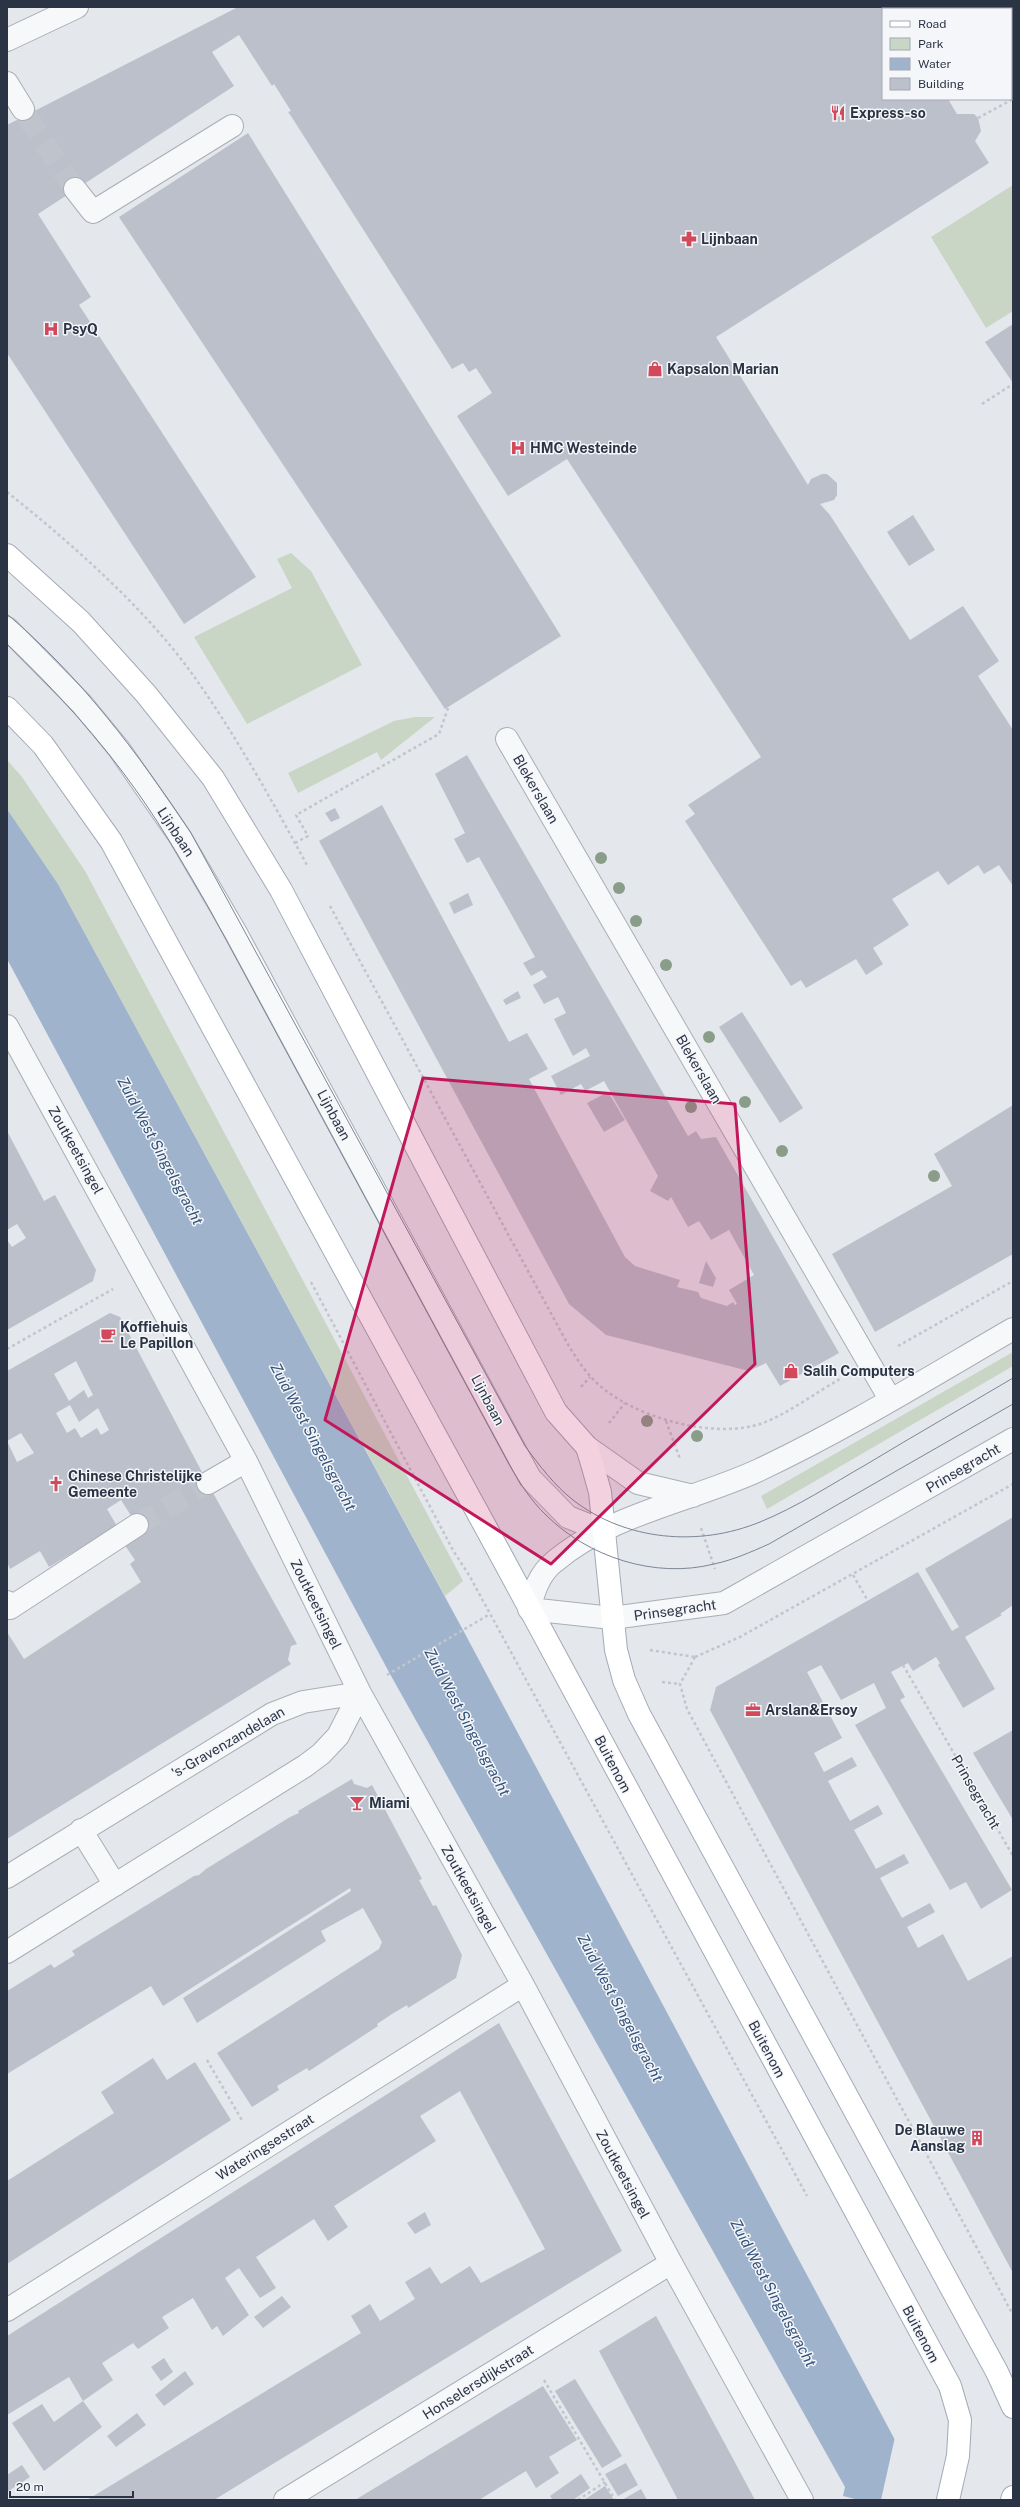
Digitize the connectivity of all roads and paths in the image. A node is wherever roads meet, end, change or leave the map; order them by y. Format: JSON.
{"nodes":[{"id":1,"x":77,"y":7,"type":"edge"},
{"id":2,"x":7,"y":40,"type":"edge"},
{"id":3,"x":7,"y":83,"type":"edge"},
{"id":4,"x":1011,"y":100,"type":"edge"},
{"id":5,"x":23,"y":110,"type":"tunnel mouth"},
{"id":6,"x":978,"y":118,"type":"dead end"},
{"id":7,"x":232,"y":126,"type":"dead end"},
{"id":8,"x":75,"y":189,"type":"tunnel mouth"},
{"id":9,"x":1013,"y":384,"type":"edge"},
{"id":10,"x":982,"y":404,"type":"dead end"},
{"id":11,"x":7,"y":555,"type":"edge"},
{"id":12,"x":7,"y":628,"type":"edge"},
{"id":13,"x":7,"y":708,"type":"edge"},
{"id":14,"x":448,"y":708,"type":"dead end"},
{"id":15,"x":507,"y":739,"type":"dead end"},
{"id":16,"x":295,"y":843,"type":"dead end"},
{"id":17,"x":7,"y":1026,"type":"edge"},
{"id":18,"x":143,"y":1274,"type":"junction"},
{"id":19,"x":1013,"y":1281,"type":"edge"},
{"id":20,"x":1013,"y":1329,"type":"edge"},
{"id":21,"x":7,"y":1349,"type":"edge"},
{"id":22,"x":869,"y":1362,"type":"junction"},
{"id":23,"x":890,"y":1399,"type":"junction"},
{"id":24,"x":625,"y":1404,"type":"dead end"},
{"id":25,"x":666,"y":1421,"type":"junction"},
{"id":26,"x":1013,"y":1439,"type":"edge"},
{"id":27,"x":587,"y":1447,"type":"junction"},
{"id":28,"x":246,"y":1461,"type":"junction"},
{"id":29,"x":208,"y":1483,"type":"tunnel mouth"},
{"id":30,"x":1013,"y":1484,"type":"edge"},
{"id":31,"x":693,"y":1496,"type":"junction"},
{"id":32,"x":137,"y":1525,"type":"tunnel mouth"},
{"id":33,"x":603,"y":1531,"type":"junction"},
{"id":34,"x":469,"y":1575,"type":"dead end"},
{"id":35,"x":854,"y":1575,"type":"junction"},
{"id":36,"x":868,"y":1601,"type":"dead end"},
{"id":37,"x":7,"y":1602,"type":"edge"},
{"id":38,"x":724,"y":1603,"type":"junction"},
{"id":39,"x":528,"y":1609,"type":"junction"},
{"id":40,"x":490,"y":1614,"type":"junction"},
{"id":41,"x":612,"y":1618,"type":"junction"},
{"id":42,"x":740,"y":1637,"type":"junction"},
{"id":43,"x":903,"y":1665,"type":"dead end"},
{"id":44,"x":387,"y":1675,"type":"dead end"},
{"id":45,"x":360,"y":1693,"type":"junction"},
{"id":46,"x":81,"y":1830,"type":"junction"},
{"id":47,"x":1013,"y":1856,"type":"edge"},
{"id":48,"x":7,"y":1877,"type":"edge"},
{"id":49,"x":115,"y":1885,"type":"junction"},
{"id":50,"x":7,"y":1952,"type":"edge"},
{"id":51,"x":523,"y":1985,"type":"junction"},
{"id":52,"x":207,"y":2060,"type":"dead end"},
{"id":53,"x":260,"y":2150,"type":"junction"},
{"id":54,"x":811,"y":2204,"type":"dead end"},
{"id":55,"x":671,"y":2263,"type":"junction"},
{"id":56,"x":7,"y":2310,"type":"edge"},
{"id":57,"x":1013,"y":2315,"type":"edge"},
{"id":58,"x":543,"y":2378,"type":"dead end"},
{"id":59,"x":1013,"y":2407,"type":"edge"},
{"id":60,"x":605,"y":2482,"type":"junction"},
{"id":61,"x":1013,"y":2497,"type":"edge"},
{"id":62,"x":285,"y":2500,"type":"edge"},
{"id":63,"x":578,"y":2500,"type":"edge"},
{"id":64,"x":615,"y":2500,"type":"edge"},
{"id":65,"x":802,"y":2500,"type":"edge"},
{"id":66,"x":948,"y":2500,"type":"edge"},
{"id":67,"x":1012,"y":2500,"type":"edge"}],
"edges":[{"from":1,"to":2,"type":"street"},
{"from":3,"to":5,"type":"street"},
{"from":4,"to":6,"type":"path"},
{"from":7,"to":8,"type":"street"},
{"from":9,"to":10,"type":"path"},
{"from":11,"to":27,"type":"main road"},
{"from":12,"to":33,"type":"street","name":"Lijnbaan"},
{"from":13,"to":39,"type":"main road"},
{"from":14,"to":16,"type":"path"},
{"from":15,"to":22,"type":"street","name":"Blekerslaan"},
{"from":17,"to":18,"type":"street","name":"Zoutkeetsingel"},
{"from":18,"to":21,"type":"path"},
{"from":18,"to":28,"type":"street","name":"Zoutkeetsingel"},
{"from":19,"to":22,"type":"path"},
{"from":20,"to":23,"type":"street"},
{"from":22,"to":23,"type":"street","name":"Blekerslaan"},
{"from":22,"to":25,"type":"path"},
{"from":23,"to":31,"type":"street"},
{"from":24,"to":25,"type":"path"},
{"from":25,"to":31,"type":"path"},
{"from":26,"to":38,"type":"street","name":"Prinsegracht"},
{"from":27,"to":31,"type":"street"},
{"from":27,"to":33,"type":"main road"},
{"from":28,"to":29,"type":"street"},
{"from":28,"to":45,"type":"street","name":"Zoutkeetsingel"},
{"from":30,"to":35,"type":"path"},
{"from":31,"to":33,"type":"street"},
{"from":31,"to":38,"type":"path"},
{"from":32,"to":37,"type":"street"},
{"from":33,"to":39,"type":"street"},
{"from":33,"to":41,"type":"main road"},
{"from":34,"to":40,"type":"path"},
{"from":35,"to":36,"type":"path"},
{"from":35,"to":42,"type":"path"},
{"from":38,"to":41,"type":"street","name":"Prinsegracht"},
{"from":38,"to":42,"type":"path"},
{"from":39,"to":41,"type":"street","name":"Prinsegracht"},
{"from":39,"to":66,"type":"main road","name":"Buitenom"},
{"from":40,"to":44,"type":"path"},
{"from":40,"to":54,"type":"path"},
{"from":41,"to":59,"type":"main road"},
{"from":42,"to":57,"type":"path"},
{"from":43,"to":47,"type":"path","name":"Prinsegracht"},
{"from":45,"to":46,"type":"street","name":"'s-Gravenzandelaan"},
{"from":45,"to":49,"type":"street"},
{"from":45,"to":51,"type":"street","name":"Zoutkeetsingel"},
{"from":46,"to":48,"type":"street","name":"'s-Gravenzandelaan"},
{"from":46,"to":49,"type":"street"},
{"from":49,"to":50,"type":"street"},
{"from":51,"to":53,"type":"street","name":"Wateringsestraat"},
{"from":51,"to":55,"type":"street","name":"Zoutkeetsingel"},
{"from":52,"to":53,"type":"path"},
{"from":53,"to":56,"type":"street","name":"Wateringsestraat"},
{"from":55,"to":62,"type":"street","name":"Honselersdijkstraat"},
{"from":55,"to":65,"type":"street","name":"Zoutkeetsingel"},
{"from":58,"to":60,"type":"path"},
{"from":60,"to":63,"type":"path"},
{"from":60,"to":64,"type":"path"},
{"from":61,"to":67,"type":"main road"}]}
